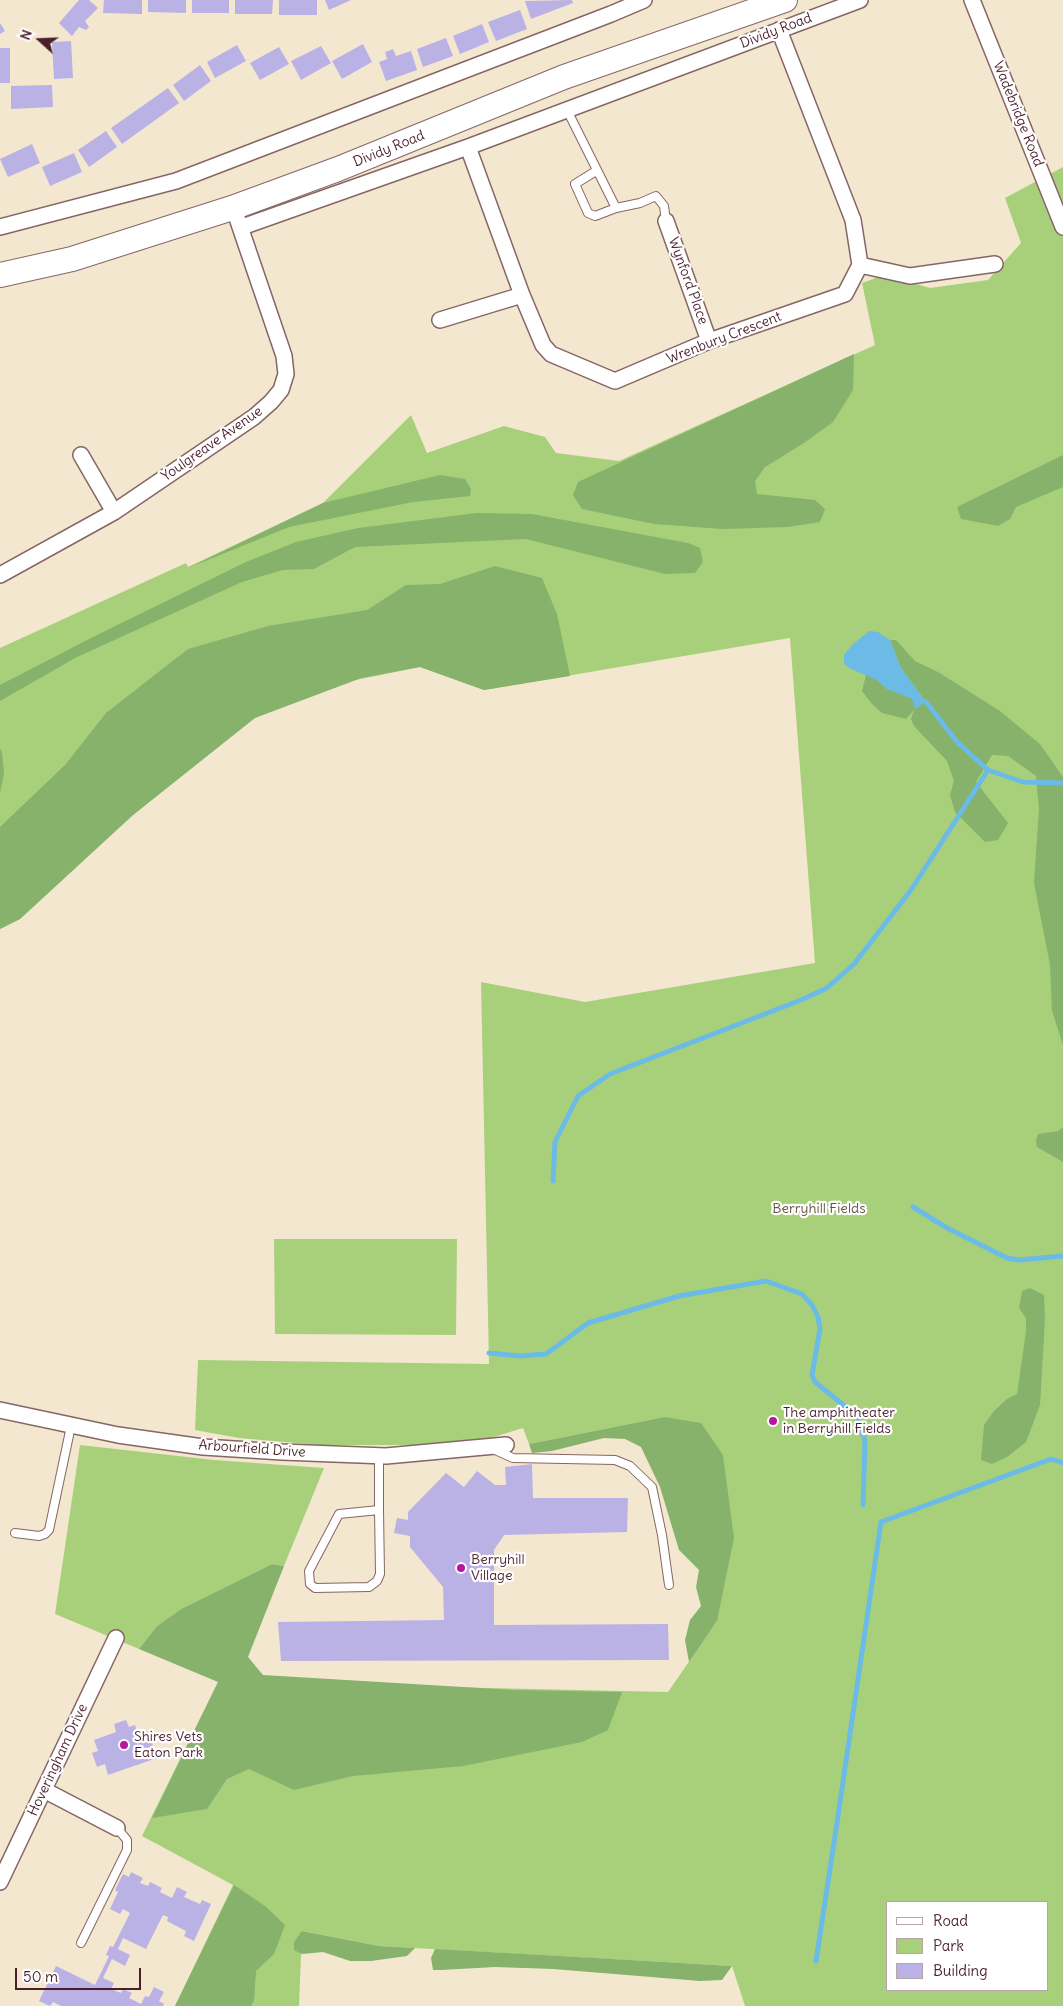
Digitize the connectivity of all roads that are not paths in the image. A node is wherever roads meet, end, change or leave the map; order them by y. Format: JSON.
{"nodes":[{"id":1,"x":644,"y":0,"type":"edge"},
{"id":2,"x":860,"y":0,"type":"edge"},
{"id":3,"x":972,"y":0,"type":"edge"},
{"id":4,"x":776,"y":2,"type":"edge"},
{"id":5,"x":779,"y":30,"type":"junction"},
{"id":6,"x":567,"y":110,"type":"junction"},
{"id":7,"x":468,"y":147,"type":"junction"},
{"id":8,"x":596,"y":171,"type":"junction"},
{"id":9,"x":616,"y":208,"type":"junction"},
{"id":10,"x":237,"y":217,"type":"junction"},
{"id":11,"x":666,"y":220,"type":"joint"},
{"id":12,"x":0,"y":227,"type":"edge"},
{"id":13,"x":1063,"y":227,"type":"edge"},
{"id":14,"x":995,"y":264,"type":"dead end"},
{"id":15,"x":860,"y":265,"type":"junction"},
{"id":16,"x":0,"y":275,"type":"edge"},
{"id":17,"x":522,"y":295,"type":"junction"},
{"id":18,"x":440,"y":320,"type":"dead end"},
{"id":19,"x":709,"y":341,"type":"junction"},
{"id":20,"x":81,"y":455,"type":"dead end"},
{"id":21,"x":114,"y":512,"type":"junction"},
{"id":22,"x":0,"y":575,"type":"edge"},
{"id":23,"x":0,"y":1410,"type":"edge"},
{"id":24,"x":71,"y":1426,"type":"junction"},
{"id":25,"x":506,"y":1445,"type":"dead end"},
{"id":26,"x":490,"y":1448,"type":"junction"},
{"id":27,"x":379,"y":1456,"type":"junction"},
{"id":28,"x":379,"y":1510,"type":"junction"},
{"id":29,"x":15,"y":1533,"type":"dead end"},
{"id":30,"x":669,"y":1585,"type":"dead end"},
{"id":31,"x":116,"y":1638,"type":"dead end"},
{"id":32,"x":44,"y":1790,"type":"junction"},
{"id":33,"x":117,"y":1828,"type":"joint"},
{"id":34,"x":0,"y":1882,"type":"edge"},
{"id":35,"x":81,"y":1943,"type":"dead end"}],
"edges":[{"from":1,"to":12,"type":"street"},
{"from":2,"to":5,"type":"street","name":"Dividy Road"},
{"from":3,"to":13,"type":"street","name":"Wadebridge Road"},
{"from":4,"to":10,"type":"main road","name":"Dividy Road"},
{"from":5,"to":6,"type":"street","name":"Dividy Road"},
{"from":5,"to":15,"type":"street"},
{"from":6,"to":7,"type":"street","name":"Dividy Road"},
{"from":6,"to":8,"type":"lane"},
{"from":7,"to":10,"type":"street","name":"Dividy Road"},
{"from":7,"to":17,"type":"street","name":"Wrenbury Crescent"},
{"from":8,"to":9,"type":"lane"},
{"from":8,"to":9,"type":"lane"},
{"from":9,"to":11,"type":"lane"},
{"from":10,"to":16,"type":"main road","name":"Dividy Road"},
{"from":10,"to":21,"type":"street","name":"Youlgreave Avenue"},
{"from":11,"to":19,"type":"street","name":"Wynford Place"},
{"from":14,"to":15,"type":"street"},
{"from":15,"to":19,"type":"street","name":"Wrenbury Crescent"},
{"from":17,"to":18,"type":"street"},
{"from":17,"to":19,"type":"street","name":"Wrenbury Crescent"},
{"from":20,"to":21,"type":"street"},
{"from":21,"to":22,"type":"street","name":"Youlgreave Avenue"},
{"from":23,"to":24,"type":"street","name":"Arbourfield Drive"},
{"from":24,"to":27,"type":"street","name":"Arbourfield Drive"},
{"from":24,"to":29,"type":"lane"},
{"from":25,"to":26,"type":"street","name":"Arbourfield Drive"},
{"from":26,"to":27,"type":"street","name":"Arbourfield Drive"},
{"from":26,"to":30,"type":"lane"},
{"from":27,"to":28,"type":"lane"},
{"from":28,"to":28,"type":"lane"},
{"from":31,"to":32,"type":"street","name":"Hoveringham Drive"},
{"from":32,"to":33,"type":"street"},
{"from":32,"to":34,"type":"street","name":"Hoveringham Drive"},
{"from":33,"to":35,"type":"lane"}]}
